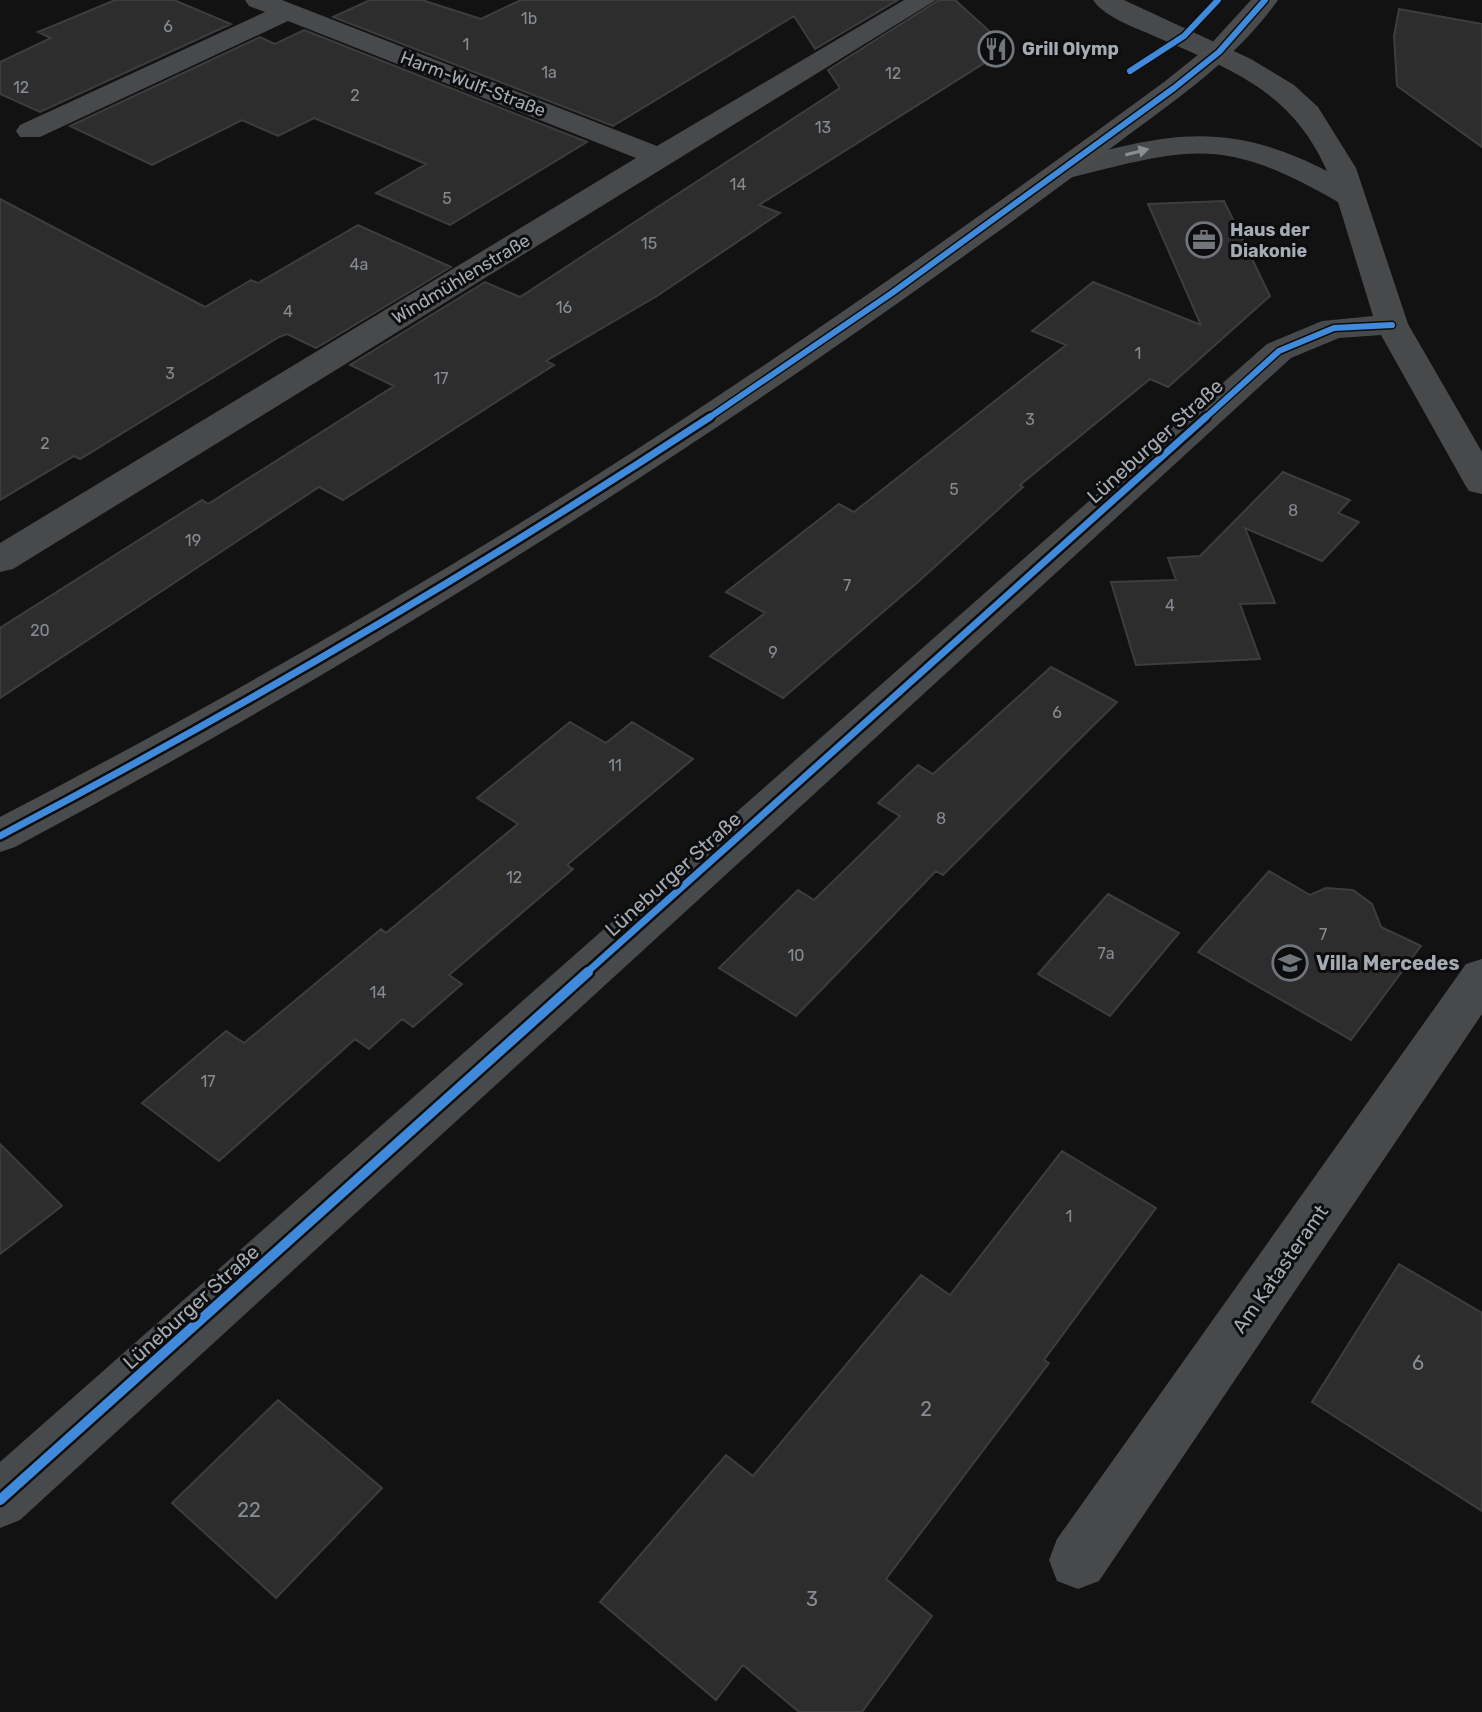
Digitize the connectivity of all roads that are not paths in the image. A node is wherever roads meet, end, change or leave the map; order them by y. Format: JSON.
{"nodes":[{"id":1,"x":258,"y":0,"type":"edge"},
{"id":2,"x":923,"y":0,"type":"edge"},
{"id":3,"x":1106,"y":0,"type":"edge"},
{"id":4,"x":1265,"y":0,"type":"edge"},
{"id":5,"x":286,"y":12,"type":"junction"},
{"id":6,"x":1219,"y":52,"type":"junction"},
{"id":7,"x":30,"y":131,"type":"dead end"},
{"id":8,"x":659,"y":157,"type":"junction"},
{"id":9,"x":1061,"y":171,"type":"junction"},
{"id":10,"x":1351,"y":197,"type":"junction"},
{"id":11,"x":1392,"y":325,"type":"junction"},
{"id":12,"x":1482,"y":483,"type":"edge"},
{"id":13,"x":0,"y":560,"type":"edge"},
{"id":14,"x":0,"y":836,"type":"edge"},
{"id":15,"x":1482,"y":977,"type":"edge"},
{"id":16,"x":0,"y":1500,"type":"edge"},
{"id":17,"x":1078,"y":1560,"type":"dead end"}],
"edges":[{"from":1,"to":5,"type":"street","name":"Harm-Wulf-Straße"},
{"from":2,"to":8,"type":"street","name":"Windmühlenstraße"},
{"from":3,"to":6,"type":"street"},
{"from":4,"to":6,"type":"main road"},
{"from":5,"to":7,"type":"street"},
{"from":5,"to":8,"type":"street","name":"Harm-Wulf-Straße"},
{"from":6,"to":9,"type":"main road"},
{"from":6,"to":10,"type":"street"},
{"from":8,"to":13,"type":"street","name":"Windmühlenstraße"},
{"from":9,"to":10,"type":"street","one_way":true},
{"from":9,"to":14,"type":"main road"},
{"from":10,"to":11,"type":"street"},
{"from":11,"to":12,"type":"street"},
{"from":11,"to":16,"type":"street","name":"Lüneburger Straße"},
{"from":15,"to":17,"type":"street","name":"Am Katasteramt"}]}
